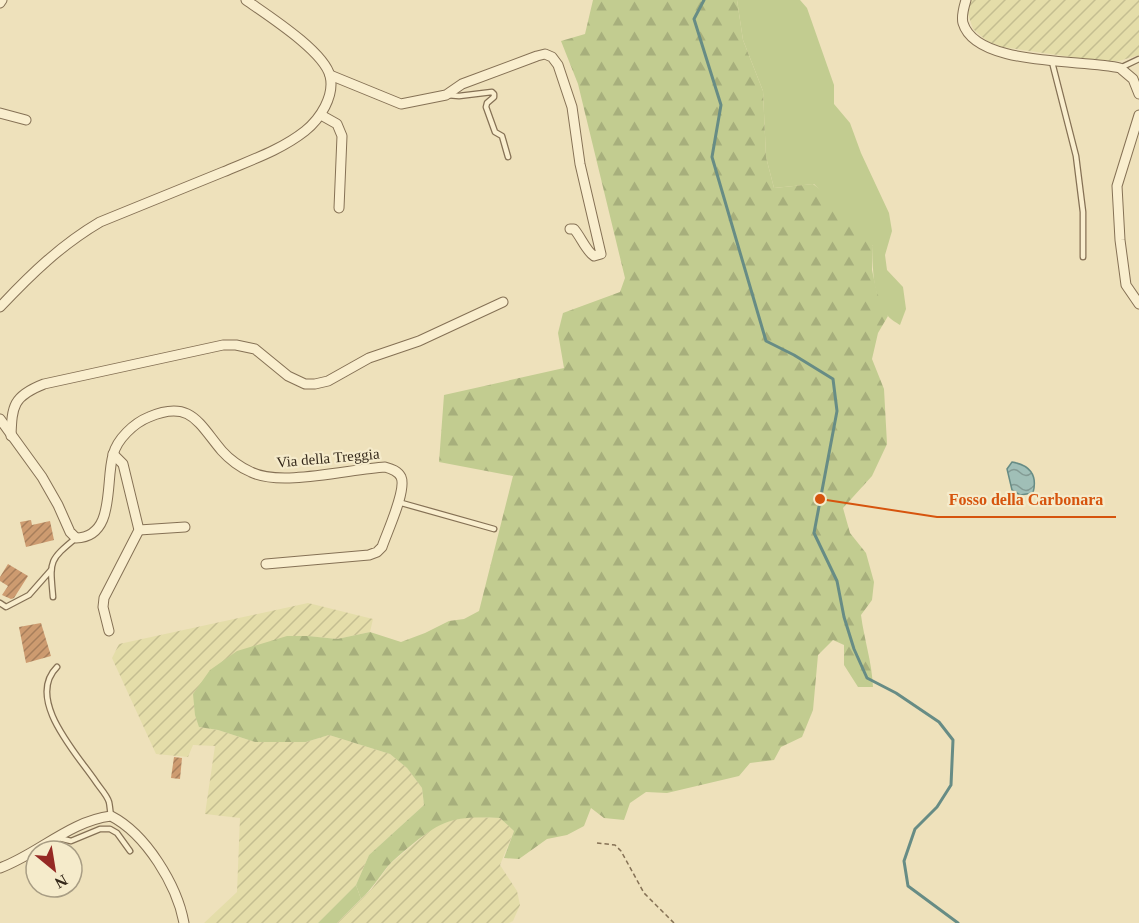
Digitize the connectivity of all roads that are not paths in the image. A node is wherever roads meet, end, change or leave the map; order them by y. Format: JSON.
{"nodes":[{"id":1,"x":246,"y":0,"type":"edge"},
{"id":2,"x":966,"y":0,"type":"edge"},
{"id":3,"x":1139,"y":59,"type":"edge"},
{"id":4,"x":1052,"y":60,"type":"junction"},
{"id":5,"x":1120,"y":68,"type":"junction"},
{"id":6,"x":330,"y":75,"type":"junction"},
{"id":7,"x":1139,"y":93,"type":"edge"},
{"id":8,"x":446,"y":94,"type":"junction"},
{"id":9,"x":0,"y":113,"type":"edge"},
{"id":10,"x":321,"y":114,"type":"junction"},
{"id":11,"x":1139,"y":115,"type":"edge"},
{"id":12,"x":26,"y":120,"type":"dead end"},
{"id":13,"x":508,"y":156,"type":"dead end"},
{"id":14,"x":339,"y":208,"type":"dead end"},
{"id":15,"x":570,"y":229,"type":"dead end"},
{"id":16,"x":1083,"y":257,"type":"dead end"},
{"id":17,"x":503,"y":302,"type":"dead end"},
{"id":18,"x":1139,"y":304,"type":"edge"},
{"id":19,"x":0,"y":307,"type":"edge"},
{"id":20,"x":0,"y":420,"type":"edge"},
{"id":21,"x":11,"y":436,"type":"junction"},
{"id":22,"x":113,"y":454,"type":"junction"},
{"id":23,"x":398,"y":502,"type":"junction"},
{"id":24,"x":185,"y":527,"type":"dead end"},
{"id":25,"x":494,"y":529,"type":"dead end"},
{"id":26,"x":139,"y":530,"type":"junction"},
{"id":27,"x":76,"y":538,"type":"junction"},
{"id":28,"x":266,"y":564,"type":"dead end"},
{"id":29,"x":51,"y":570,"type":"junction"},
{"id":30,"x":53,"y":597,"type":"dead end"},
{"id":31,"x":0,"y":603,"type":"edge"},
{"id":32,"x":109,"y":631,"type":"dead end"},
{"id":33,"x":57,"y":667,"type":"dead end"},
{"id":34,"x":111,"y":816,"type":"junction"},
{"id":35,"x":57,"y":838,"type":"junction"},
{"id":36,"x":130,"y":851,"type":"dead end"},
{"id":37,"x":0,"y":868,"type":"edge"},
{"id":38,"x":184,"y":923,"type":"edge"}],
"edges":[{"from":1,"to":6,"type":"street"},
{"from":2,"to":4,"type":"street"},
{"from":3,"to":5,"type":"lane"},
{"from":4,"to":5,"type":"street"},
{"from":4,"to":16,"type":"lane"},
{"from":5,"to":7,"type":"street"},
{"from":6,"to":8,"type":"street"},
{"from":6,"to":10,"type":"street"},
{"from":8,"to":13,"type":"lane"},
{"from":8,"to":15,"type":"street"},
{"from":9,"to":12,"type":"street"},
{"from":10,"to":14,"type":"street"},
{"from":10,"to":19,"type":"street"},
{"from":11,"to":18,"type":"street"},
{"from":17,"to":21,"type":"street"},
{"from":20,"to":21,"type":"street"},
{"from":21,"to":27,"type":"street"},
{"from":22,"to":23,"type":"street","name":"Via della Treggia"},
{"from":22,"to":26,"type":"street"},
{"from":22,"to":27,"type":"street","name":"Via della Treggia"},
{"from":23,"to":25,"type":"lane"},
{"from":23,"to":28,"type":"street","name":"Via della Treggia"},
{"from":24,"to":26,"type":"street"},
{"from":26,"to":32,"type":"street"},
{"from":27,"to":29,"type":"lane"},
{"from":29,"to":30,"type":"lane"},
{"from":29,"to":31,"type":"lane"},
{"from":33,"to":34,"type":"lane"},
{"from":34,"to":35,"type":"street"},
{"from":34,"to":38,"type":"street"},
{"from":35,"to":36,"type":"lane"},
{"from":35,"to":37,"type":"street"}]}
